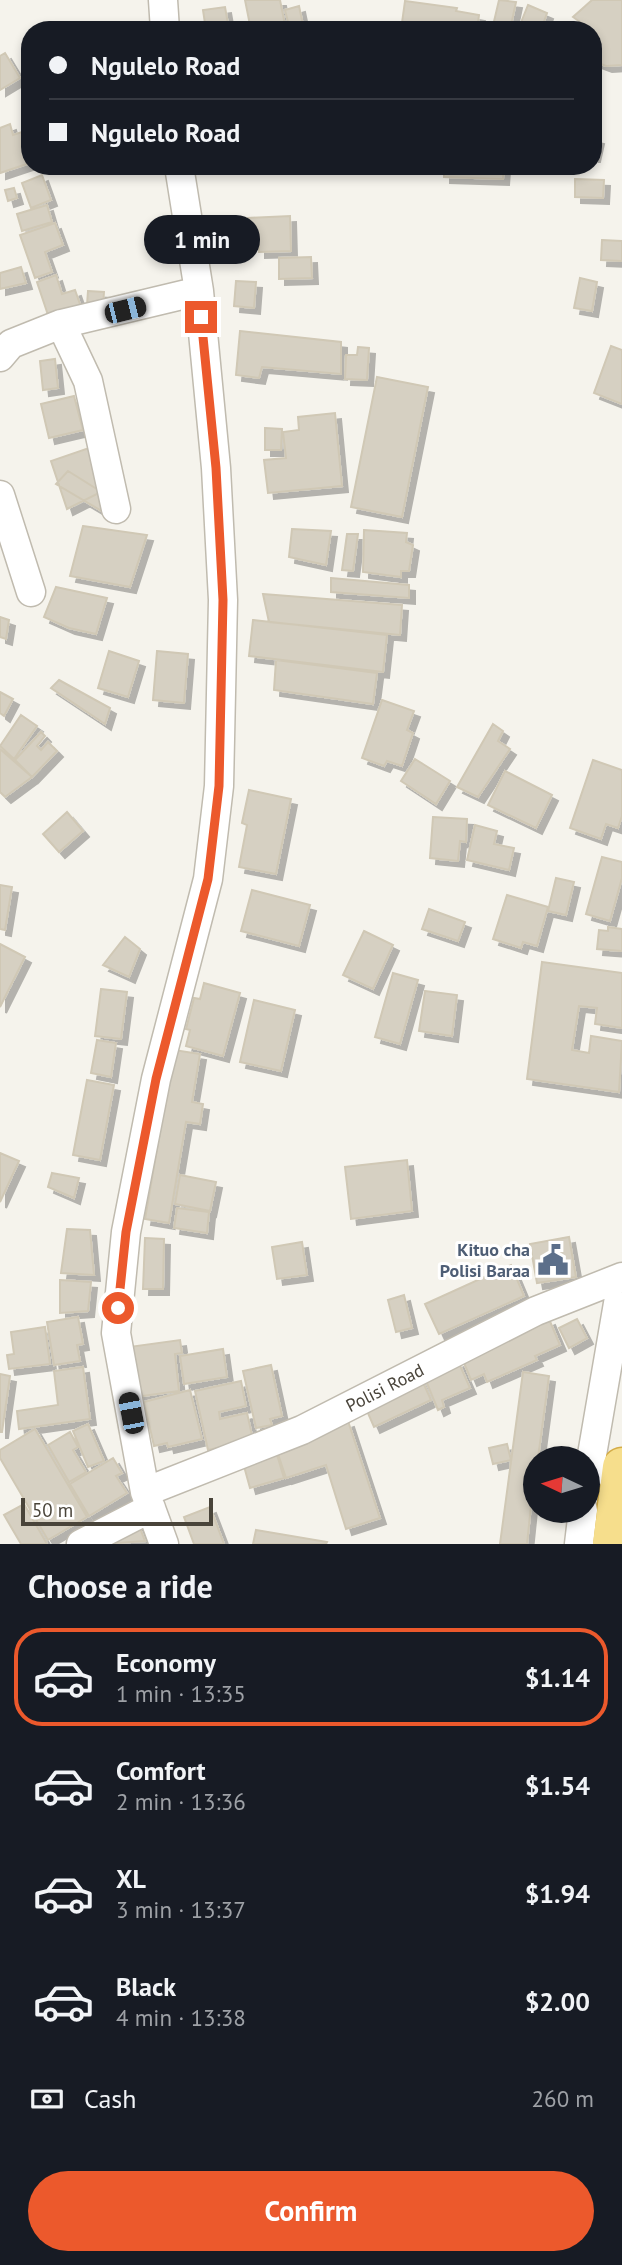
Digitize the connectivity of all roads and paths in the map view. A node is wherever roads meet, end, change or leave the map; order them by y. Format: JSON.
{"nodes":[{"id":1,"x":163,"y":0,"type":"edge"},
{"id":2,"x":164,"y":21,"type":"edge"},
{"id":3,"x":180,"y":175,"type":"edge"},
{"id":4,"x":199,"y":291,"type":"junction"},
{"id":5,"x":61,"y":324,"type":"junction"},
{"id":6,"x":0,"y":356,"type":"edge"},
{"id":7,"x":0,"y":495,"type":"edge"},
{"id":8,"x":116,"y":509,"type":"dead end"},
{"id":9,"x":31,"y":592,"type":"dead end"},
{"id":10,"x":622,"y":1278,"type":"edge"},
{"id":11,"x":593,"y":1446,"type":"edge"},
{"id":12,"x":622,"y":1467,"type":"edge"},
{"id":13,"x":148,"y":1500,"type":"junction"},
{"id":14,"x":581,"y":1523,"type":"edge"},
{"id":15,"x":81,"y":1544,"type":"edge"},
{"id":16,"x":164,"y":1544,"type":"edge"},
{"id":17,"x":579,"y":1544,"type":"edge"},
{"id":18,"x":612,"y":1544,"type":"edge"}],
"edges":[{"from":1,"to":2,"type":"street"},
{"from":3,"to":4,"type":"street"},
{"from":4,"to":5,"type":"street"},
{"from":4,"to":13,"type":"street"},
{"from":5,"to":6,"type":"street"},
{"from":5,"to":8,"type":"street"},
{"from":7,"to":9,"type":"street"},
{"from":10,"to":11,"type":"street"},
{"from":10,"to":13,"type":"street","name":"Polisi Road"},
{"from":12,"to":18,"type":"highway"},
{"from":13,"to":15,"type":"street","name":"Polisi Road"},
{"from":13,"to":16,"type":"street"},
{"from":14,"to":17,"type":"street"}]}
